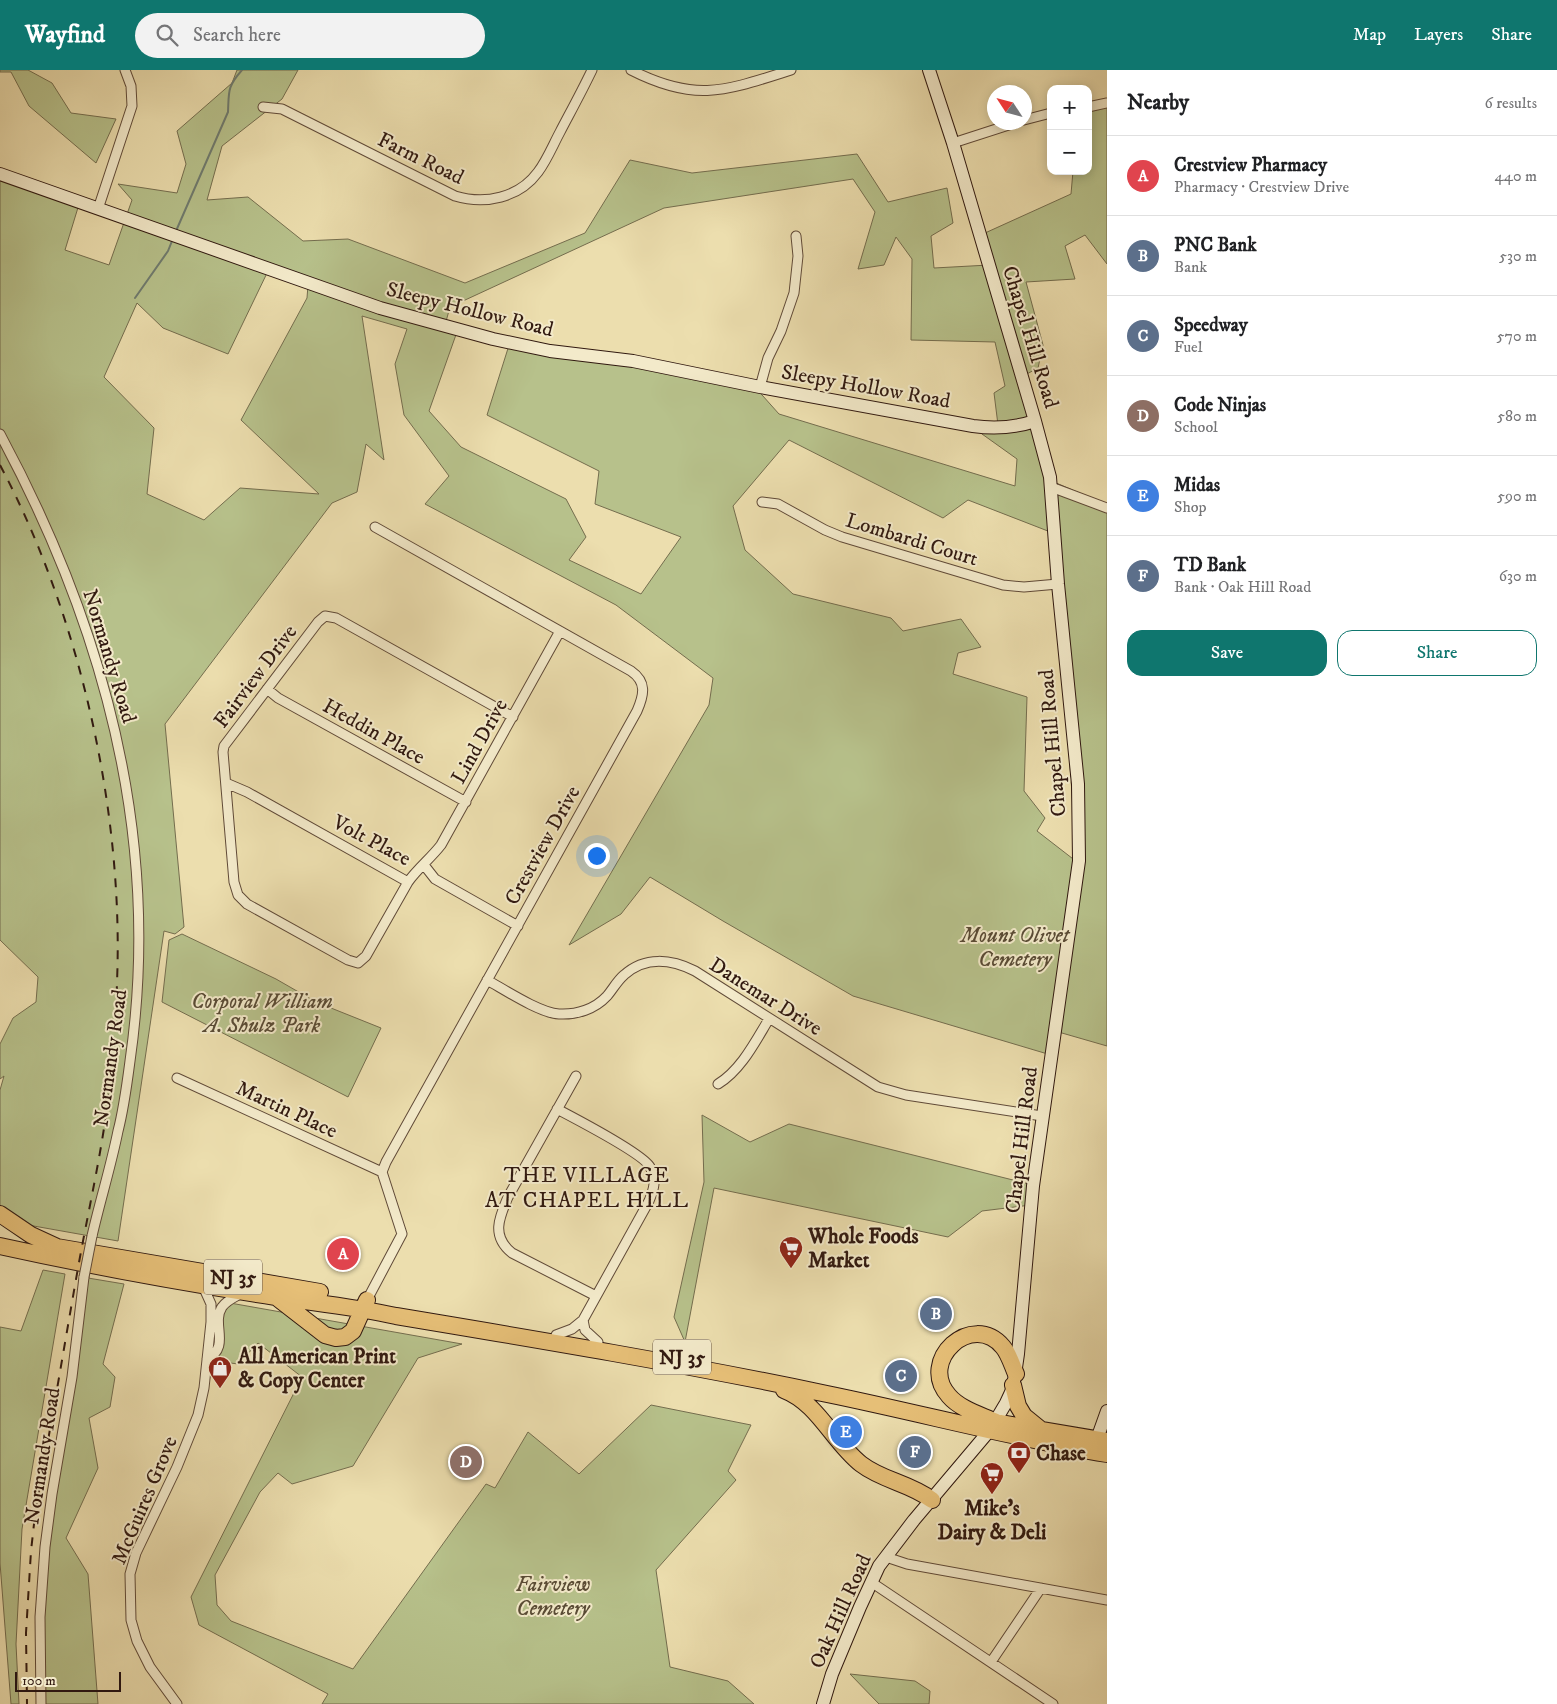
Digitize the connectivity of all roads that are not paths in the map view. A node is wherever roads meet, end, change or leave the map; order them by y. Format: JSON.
{"nodes":[{"id":1,"x":125,"y":70,"type":"edge"},
{"id":2,"x":592,"y":70,"type":"edge"},
{"id":3,"x":631,"y":70,"type":"edge"},
{"id":4,"x":791,"y":70,"type":"edge"},
{"id":5,"x":929,"y":70,"type":"edge"},
{"id":6,"x":1107,"y":103,"type":"edge"},
{"id":7,"x":1092,"y":106,"type":"edge"},
{"id":8,"x":263,"y":107,"type":"dead end"},
{"id":9,"x":1047,"y":115,"type":"edge"},
{"id":10,"x":1032,"y":118,"type":"edge"},
{"id":11,"x":993,"y":130,"type":"edge"},
{"id":12,"x":953,"y":143,"type":"junction"},
{"id":13,"x":0,"y":174,"type":"edge"},
{"id":14,"x":98,"y":209,"type":"junction"},
{"id":15,"x":796,"y":236,"type":"dead end"},
{"id":16,"x":760,"y":387,"type":"junction"},
{"id":17,"x":1036,"y":421,"type":"junction"},
{"id":18,"x":0,"y":434,"type":"edge"},
{"id":19,"x":1051,"y":487,"type":"junction"},
{"id":20,"x":762,"y":502,"type":"dead end"},
{"id":21,"x":1107,"y":508,"type":"edge"},
{"id":22,"x":375,"y":526,"type":"dead end"},
{"id":23,"x":1058,"y":584,"type":"junction"},
{"id":24,"x":560,"y":631,"type":"junction"},
{"id":25,"x":267,"y":689,"type":"junction"},
{"id":26,"x":512,"y":717,"type":"junction"},
{"id":27,"x":226,"y":783,"type":"junction"},
{"id":28,"x":466,"y":802,"type":"junction"},
{"id":29,"x":424,"y":865,"type":"junction"},
{"id":30,"x":408,"y":882,"type":"junction"},
{"id":31,"x":518,"y":926,"type":"junction"},
{"id":32,"x":487,"y":980,"type":"junction"},
{"id":33,"x":769,"y":1019,"type":"junction"},
{"id":34,"x":576,"y":1076,"type":"dead end"},
{"id":35,"x":177,"y":1078,"type":"dead end"},
{"id":36,"x":718,"y":1084,"type":"dead end"},
{"id":37,"x":557,"y":1109,"type":"junction"},
{"id":38,"x":1042,"y":1116,"type":"junction"},
{"id":39,"x":382,"y":1172,"type":"junction"},
{"id":40,"x":0,"y":1214,"type":"edge"},
{"id":41,"x":0,"y":1236,"type":"edge"},
{"id":42,"x":0,"y":1246,"type":"edge"},
{"id":43,"x":57,"y":1246,"type":"junction"},
{"id":44,"x":202,"y":1284,"type":"junction"},
{"id":45,"x":244,"y":1291,"type":"junction"},
{"id":46,"x":596,"y":1296,"type":"junction"},
{"id":47,"x":276,"y":1297,"type":"junction"},
{"id":48,"x":366,"y":1304,"type":"junction"},
{"id":49,"x":583,"y":1320,"type":"junction"},
{"id":50,"x":556,"y":1334,"type":"junction"},
{"id":51,"x":598,"y":1342,"type":"junction"},
{"id":52,"x":207,"y":1359,"type":"junction"},
{"id":53,"x":758,"y":1380,"type":"junction"},
{"id":54,"x":1015,"y":1380,"type":"junction"},
{"id":55,"x":1107,"y":1412,"type":"edge"},
{"id":56,"x":993,"y":1426,"type":"junction"},
{"id":57,"x":1042,"y":1430,"type":"junction"},
{"id":58,"x":1102,"y":1440,"type":"edge"},
{"id":59,"x":1107,"y":1454,"type":"edge"},
{"id":60,"x":932,"y":1500,"type":"junction"},
{"id":61,"x":886,"y":1557,"type":"junction"},
{"id":62,"x":871,"y":1582,"type":"junction"},
{"id":63,"x":1041,"y":1588,"type":"junction"},
{"id":64,"x":1107,"y":1600,"type":"edge"},
{"id":65,"x":991,"y":1662,"type":"junction"},
{"id":66,"x":41,"y":1704,"type":"edge"},
{"id":67,"x":176,"y":1704,"type":"edge"},
{"id":68,"x":823,"y":1704,"type":"edge"},
{"id":69,"x":1053,"y":1704,"type":"edge"}],
"edges":[{"from":1,"to":14,"type":"street"},
{"from":2,"to":8,"type":"street","name":"Farm Road"},
{"from":3,"to":4,"type":"street"},
{"from":5,"to":12,"type":"street","name":"Chapel Hill Road"},
{"from":6,"to":7,"type":"street"},
{"from":9,"to":10,"type":"street"},
{"from":11,"to":12,"type":"street"},
{"from":12,"to":17,"type":"street","name":"Chapel Hill Road"},
{"from":13,"to":14,"type":"street","name":"Sleepy Hollow Road"},
{"from":14,"to":16,"type":"street","name":"Sleepy Hollow Road"},
{"from":15,"to":16,"type":"street"},
{"from":16,"to":17,"type":"street","name":"Sleepy Hollow Road"},
{"from":17,"to":19,"type":"street","name":"Chapel Hill Road"},
{"from":18,"to":66,"type":"street","name":"Normandy Road","bridge":true},
{"from":19,"to":21,"type":"street"},
{"from":19,"to":23,"type":"street","name":"Chapel Hill Road"},
{"from":20,"to":23,"type":"street","name":"Lombardi Court"},
{"from":22,"to":24,"type":"street","name":"Crestview Drive"},
{"from":23,"to":38,"type":"street","name":"Chapel Hill Road"},
{"from":24,"to":26,"type":"street","name":"Lind Drive"},
{"from":24,"to":31,"type":"street","name":"Crestview Drive"},
{"from":25,"to":26,"type":"street","name":"Fairview Drive"},
{"from":25,"to":27,"type":"street","name":"Fairview Drive"},
{"from":25,"to":28,"type":"street","name":"Heddin Place"},
{"from":26,"to":28,"type":"street","name":"Lind Drive"},
{"from":27,"to":30,"type":"street","name":"Volt Place"},
{"from":27,"to":30,"type":"street","name":"Fairview Drive"},
{"from":28,"to":29,"type":"street","name":"Lind Drive"},
{"from":29,"to":30,"type":"street","name":"Volt Place"},
{"from":29,"to":31,"type":"street","name":"Volt Place"},
{"from":31,"to":32,"type":"street","name":"Crestview Drive"},
{"from":32,"to":33,"type":"street","name":"Danemar Drive"},
{"from":32,"to":39,"type":"street","name":"Crestview Drive"},
{"from":33,"to":36,"type":"street"},
{"from":33,"to":38,"type":"street","name":"Danemar Drive"},
{"from":34,"to":37,"type":"street"},
{"from":35,"to":39,"type":"street","name":"Martin Place"},
{"from":37,"to":46,"type":"street"},
{"from":37,"to":46,"type":"street"},
{"from":38,"to":54,"type":"street","name":"Chapel Hill Road"},
{"from":39,"to":48,"type":"street"},
{"from":40,"to":43,"type":"highway"},
{"from":41,"to":43,"type":"highway","number":"NJ 35"},
{"from":42,"to":44,"type":"highway","number":"NJ 35"},
{"from":43,"to":48,"type":"highway","number":"NJ 35"},
{"from":44,"to":45,"type":"highway","number":"NJ 35"},
{"from":44,"to":52,"type":"street","name":"McGuires Grove"},
{"from":45,"to":47,"type":"highway","number":"NJ 35"},
{"from":45,"to":52,"type":"street","name":"McGuires Grove"},
{"from":46,"to":49,"type":"street"},
{"from":47,"to":48,"type":"highway","number":"NJ 35"},
{"from":47,"to":48,"type":"highway"},
{"from":48,"to":50,"type":"highway","number":"NJ 35"},
{"from":48,"to":53,"type":"highway","number":"NJ 35"},
{"from":49,"to":50,"type":"street"},
{"from":49,"to":51,"type":"street"},
{"from":50,"to":51,"type":"highway","number":"NJ 35"},
{"from":51,"to":56,"type":"highway","number":"NJ 35"},
{"from":52,"to":67,"type":"street","name":"McGuires Grove"},
{"from":53,"to":56,"type":"highway","number":"NJ 35"},
{"from":53,"to":60,"type":"highway"},
{"from":54,"to":56,"type":"street","name":"Chapel Hill Road"},
{"from":54,"to":56,"type":"highway"},
{"from":54,"to":57,"type":"highway"},
{"from":55,"to":58,"type":"street"},
{"from":56,"to":57,"type":"highway","number":"NJ 35"},
{"from":56,"to":59,"type":"highway","number":"NJ 35"},
{"from":56,"to":60,"type":"street","name":"Oak Hill Road"},
{"from":57,"to":58,"type":"highway","number":"NJ 35"},
{"from":60,"to":61,"type":"street","name":"Oak Hill Road"},
{"from":61,"to":62,"type":"street","name":"Oak Hill Road"},
{"from":61,"to":63,"type":"street"},
{"from":62,"to":65,"type":"street"},
{"from":62,"to":68,"type":"street","name":"Oak Hill Road"},
{"from":63,"to":64,"type":"street"},
{"from":63,"to":65,"type":"street"},
{"from":65,"to":69,"type":"street"}]}
